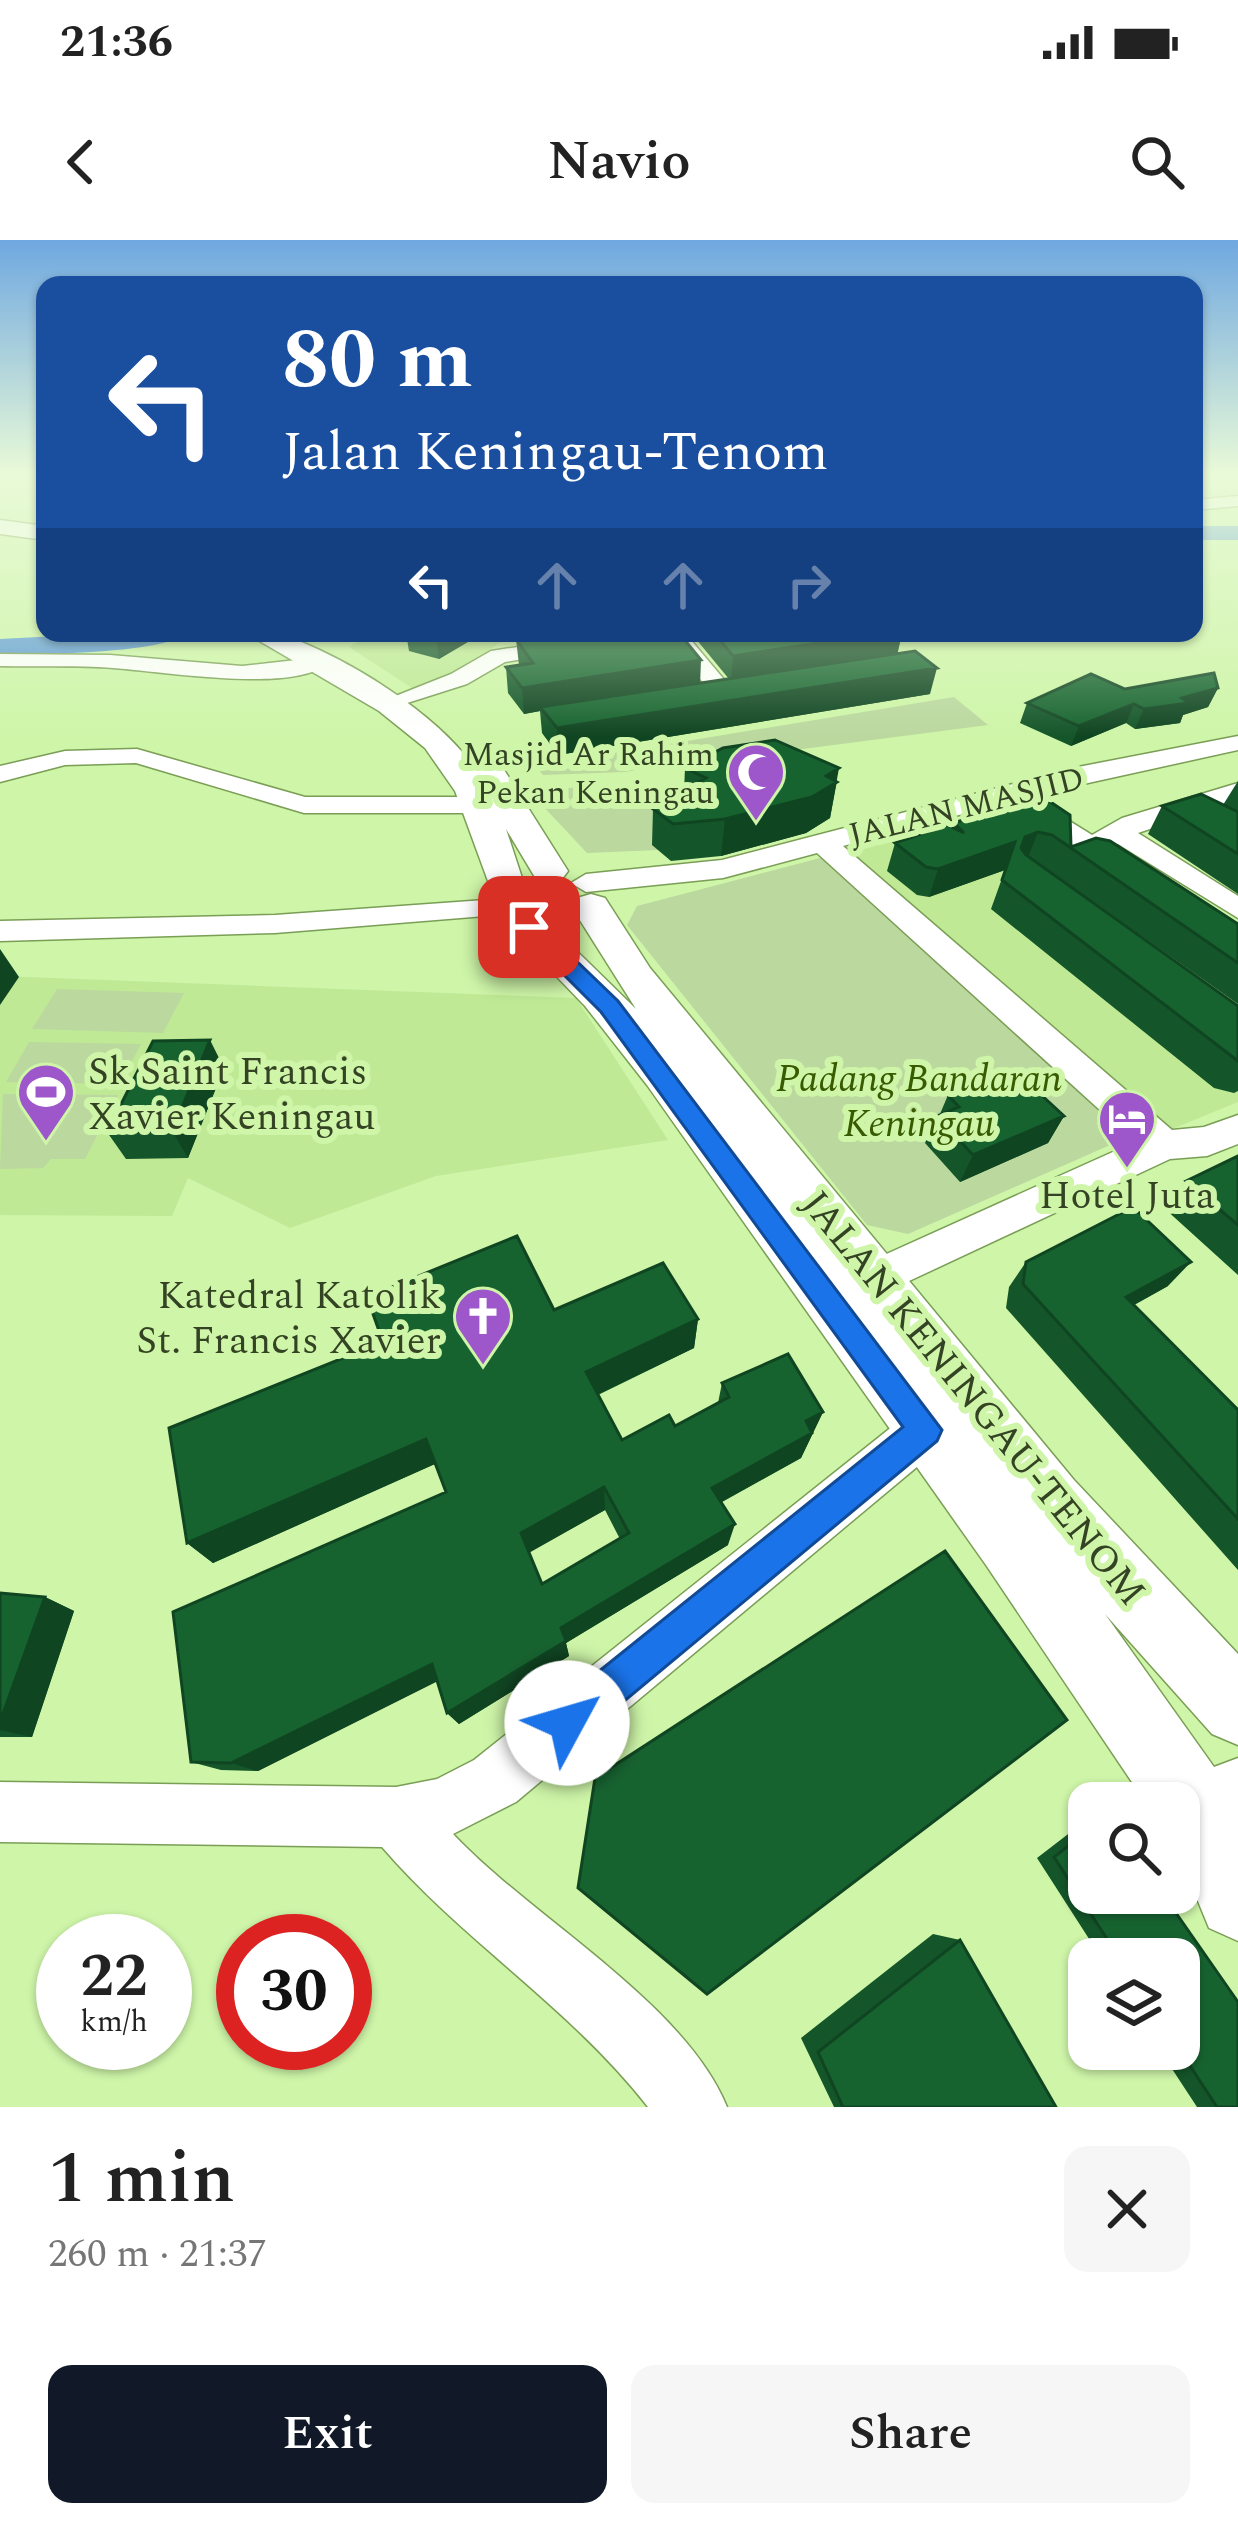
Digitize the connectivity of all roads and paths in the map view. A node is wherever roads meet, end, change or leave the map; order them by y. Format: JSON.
{"nodes":[{"id":1,"x":275,"y":642,"type":"edge"},
{"id":2,"x":316,"y":642,"type":"edge"},
{"id":3,"x":591,"y":642,"type":"edge"},
{"id":4,"x":682,"y":642,"type":"edge"},
{"id":5,"x":0,"y":660,"type":"edge"},
{"id":6,"x":314,"y":664,"type":"junction"},
{"id":7,"x":725,"y":694,"type":"edge"},
{"id":8,"x":404,"y":698,"type":"junction"},
{"id":9,"x":1231,"y":749,"type":"edge"},
{"id":10,"x":0,"y":774,"type":"edge"},
{"id":11,"x":1238,"y":791,"type":"edge"},
{"id":12,"x":1012,"y":794,"type":"junction"},
{"id":13,"x":477,"y":805,"type":"junction"},
{"id":14,"x":1188,"y":807,"type":"junction"},
{"id":15,"x":1221,"y":826,"type":"edge"},
{"id":16,"x":1121,"y":834,"type":"junction"},
{"id":17,"x":822,"y":842,"type":"junction"},
{"id":18,"x":1088,"y":845,"type":"junction"},
{"id":19,"x":575,"y":887,"type":"junction"},
{"id":20,"x":511,"y":906,"type":"junction"},
{"id":21,"x":1229,"y":920,"type":"edge"},
{"id":22,"x":0,"y":932,"type":"edge"},
{"id":23,"x":1238,"y":1130,"type":"edge"},
{"id":24,"x":1164,"y":1145,"type":"junction"},
{"id":25,"x":877,"y":1278,"type":"junction"},
{"id":26,"x":925,"y":1430,"type":"junction"},
{"id":27,"x":1238,"y":1708,"type":"edge"},
{"id":28,"x":0,"y":1812,"type":"edge"},
{"id":29,"x":396,"y":1817,"type":"junction"},
{"id":30,"x":1234,"y":1850,"type":"edge"},
{"id":31,"x":692,"y":2107,"type":"edge"}],
"edges":[{"from":1,"to":6,"type":"main road","name":"JALAN KENINGAU-TENOM"},
{"from":2,"to":8,"type":"main road","name":"JALAN KENINGAU-TENOM"},
{"from":3,"to":8,"type":"street"},
{"from":4,"to":7,"type":"street"},
{"from":5,"to":6,"type":"street"},
{"from":6,"to":13,"type":"main road","name":"JALAN KENINGAU-TENOM"},
{"from":8,"to":19,"type":"main road","name":"JALAN KENINGAU-TENOM"},
{"from":9,"to":12,"type":"street","name":"JALAN MASJID"},
{"from":10,"to":13,"type":"street"},
{"from":11,"to":14,"type":"street"},
{"from":12,"to":17,"type":"street","name":"JALAN MASJID"},
{"from":12,"to":18,"type":"street"},
{"from":13,"to":20,"type":"main road","name":"JALAN KENINGAU-TENOM"},
{"from":14,"to":15,"type":"street"},
{"from":14,"to":16,"type":"street"},
{"from":16,"to":18,"type":"street"},
{"from":16,"to":21,"type":"street"},
{"from":17,"to":19,"type":"street","name":"JALAN MASJID"},
{"from":17,"to":24,"type":"street"},
{"from":18,"to":21,"type":"street"},
{"from":19,"to":20,"type":"main road"},
{"from":19,"to":20,"type":"main road"},
{"from":19,"to":25,"type":"main road","name":"JALAN KENINGAU-TENOM"},
{"from":20,"to":22,"type":"street"},
{"from":20,"to":26,"type":"main road","name":"JALAN KENINGAU-TENOM"},
{"from":23,"to":24,"type":"street"},
{"from":24,"to":25,"type":"street"},
{"from":25,"to":27,"type":"main road","name":"JALAN KENINGAU-TENOM"},
{"from":26,"to":29,"type":"street"},
{"from":26,"to":30,"type":"main road","name":"JALAN KENINGAU-TENOM"},
{"from":28,"to":29,"type":"street"},
{"from":29,"to":31,"type":"street"}]}
